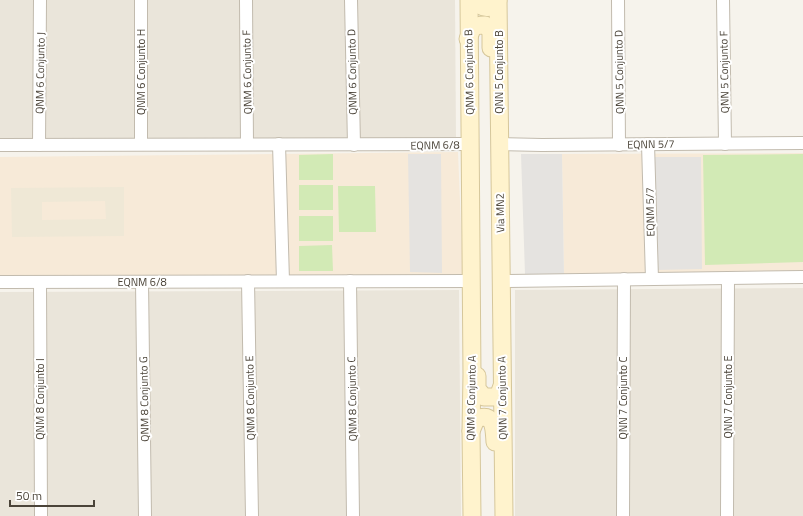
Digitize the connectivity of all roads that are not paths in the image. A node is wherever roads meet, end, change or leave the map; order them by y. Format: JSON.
{"nodes":[{"id":1,"x":40,"y":0,"type":"edge"},
{"id":2,"x":141,"y":0,"type":"edge"},
{"id":3,"x":246,"y":0,"type":"edge"},
{"id":4,"x":351,"y":0,"type":"edge"},
{"id":5,"x":469,"y":0,"type":"edge"},
{"id":6,"x":475,"y":0,"type":"edge"},
{"id":7,"x":498,"y":0,"type":"edge"},
{"id":8,"x":618,"y":0,"type":"edge"},
{"id":9,"x":723,"y":0,"type":"edge"},
{"id":10,"x":468,"y":39,"type":"junction"},
{"id":11,"x":803,"y":143,"type":"edge"},
{"id":12,"x":141,"y":144,"type":"junction"},
{"id":13,"x":247,"y":144,"type":"junction"},
{"id":14,"x":279,"y":144,"type":"junction"},
{"id":15,"x":471,"y":144,"type":"junction"},
{"id":16,"x":648,"y":144,"type":"junction"},
{"id":17,"x":725,"y":144,"type":"junction"},
{"id":18,"x":0,"y":145,"type":"edge"},
{"id":19,"x":39,"y":145,"type":"junction"},
{"id":20,"x":354,"y":145,"type":"junction"},
{"id":21,"x":620,"y":145,"type":"junction"},
{"id":22,"x":499,"y":151,"type":"junction"},
{"id":23,"x":471,"y":276,"type":"junction"},
{"id":24,"x":803,"y":277,"type":"edge"},
{"id":25,"x":728,"y":278,"type":"junction"},
{"id":26,"x":652,"y":279,"type":"junction"},
{"id":27,"x":624,"y":280,"type":"junction"},
{"id":28,"x":248,"y":281,"type":"junction"},
{"id":29,"x":283,"y":281,"type":"junction"},
{"id":30,"x":501,"y":281,"type":"junction"},
{"id":31,"x":0,"y":282,"type":"edge"},
{"id":32,"x":40,"y":282,"type":"junction"},
{"id":33,"x":142,"y":282,"type":"junction"},
{"id":34,"x":350,"y":282,"type":"junction"},
{"id":35,"x":502,"y":386,"type":"junction"},
{"id":36,"x":471,"y":431,"type":"junction"},
{"id":37,"x":40,"y":516,"type":"edge"},
{"id":38,"x":145,"y":516,"type":"edge"},
{"id":39,"x":252,"y":516,"type":"edge"},
{"id":40,"x":353,"y":516,"type":"edge"},
{"id":41,"x":472,"y":516,"type":"edge"},
{"id":42,"x":496,"y":516,"type":"edge"},
{"id":43,"x":504,"y":516,"type":"edge"},
{"id":44,"x":623,"y":516,"type":"edge"},
{"id":45,"x":727,"y":516,"type":"edge"}],
"edges":[{"from":1,"to":19,"type":"street","name":"QNM 6 Conjunto J"},
{"from":2,"to":12,"type":"street","name":"QNM 6 Conjunto H"},
{"from":3,"to":13,"type":"street","name":"QNM 6 Conjunto F"},
{"from":4,"to":20,"type":"street","name":"QNM 6 Conjunto D"},
{"from":5,"to":10,"type":"main road","name":"QNM 6 Conjunto B"},
{"from":6,"to":7,"type":"main road"},
{"from":7,"to":22,"type":"main road","name":"QNN 5 Conjunto B"},
{"from":8,"to":21,"type":"street","name":"QNN 5 Conjunto D"},
{"from":9,"to":17,"type":"street","name":"QNN 5 Conjunto F"},
{"from":10,"to":15,"type":"main road","name":"QNM 6 Conjunto B"},
{"from":10,"to":22,"type":"main road"},
{"from":11,"to":17,"type":"street","name":"EQNN 5/7"},
{"from":12,"to":13,"type":"street","name":"EQNM 6/8"},
{"from":12,"to":19,"type":"street","name":"EQNM 6/8"},
{"from":13,"to":14,"type":"street","name":"EQNM 6/8"},
{"from":14,"to":20,"type":"street","name":"EQNM 6/8"},
{"from":14,"to":29,"type":"street"},
{"from":15,"to":20,"type":"street","name":"EQNM 6/8"},
{"from":15,"to":23,"type":"main road"},
{"from":16,"to":17,"type":"street","name":"EQNN 5/7"},
{"from":16,"to":21,"type":"street","name":"EQNN 5/7"},
{"from":16,"to":26,"type":"street","name":"EQNM 5/7"},
{"from":18,"to":19,"type":"street","name":"EQNM 6/8"},
{"from":21,"to":22,"type":"street","name":"EQNN 5/7"},
{"from":22,"to":30,"type":"main road","name":"Via MN2"},
{"from":23,"to":34,"type":"street","name":"EQNM 6/8"},
{"from":23,"to":35,"type":"main road"},
{"from":23,"to":36,"type":"main road","name":"QNM 8 Conjunto A"},
{"from":24,"to":25,"type":"street"},
{"from":25,"to":26,"type":"street"},
{"from":25,"to":45,"type":"street","name":"QNN 7 Conjunto E"},
{"from":26,"to":27,"type":"street"},
{"from":27,"to":30,"type":"street"},
{"from":27,"to":44,"type":"street","name":"QNN 7 Conjunto C"},
{"from":28,"to":29,"type":"street","name":"EQNM 6/8"},
{"from":28,"to":33,"type":"street","name":"EQNM 6/8"},
{"from":28,"to":39,"type":"street","name":"QNM 8 Conjunto E"},
{"from":29,"to":34,"type":"street","name":"EQNM 6/8"},
{"from":30,"to":35,"type":"main road","name":"QNN 7 Conjunto A"},
{"from":31,"to":32,"type":"street","name":"EQNM 6/8"},
{"from":32,"to":33,"type":"street","name":"EQNM 6/8"},
{"from":32,"to":37,"type":"street","name":"QNM 8 Conjunto I"},
{"from":33,"to":38,"type":"street","name":"QNM 8 Conjunto G"},
{"from":34,"to":40,"type":"street","name":"QNM 8 Conjunto C"},
{"from":35,"to":43,"type":"main road","name":"QNN 7 Conjunto A"},
{"from":36,"to":41,"type":"main road","name":"QNM 8 Conjunto A"},
{"from":36,"to":42,"type":"main road"}]}
